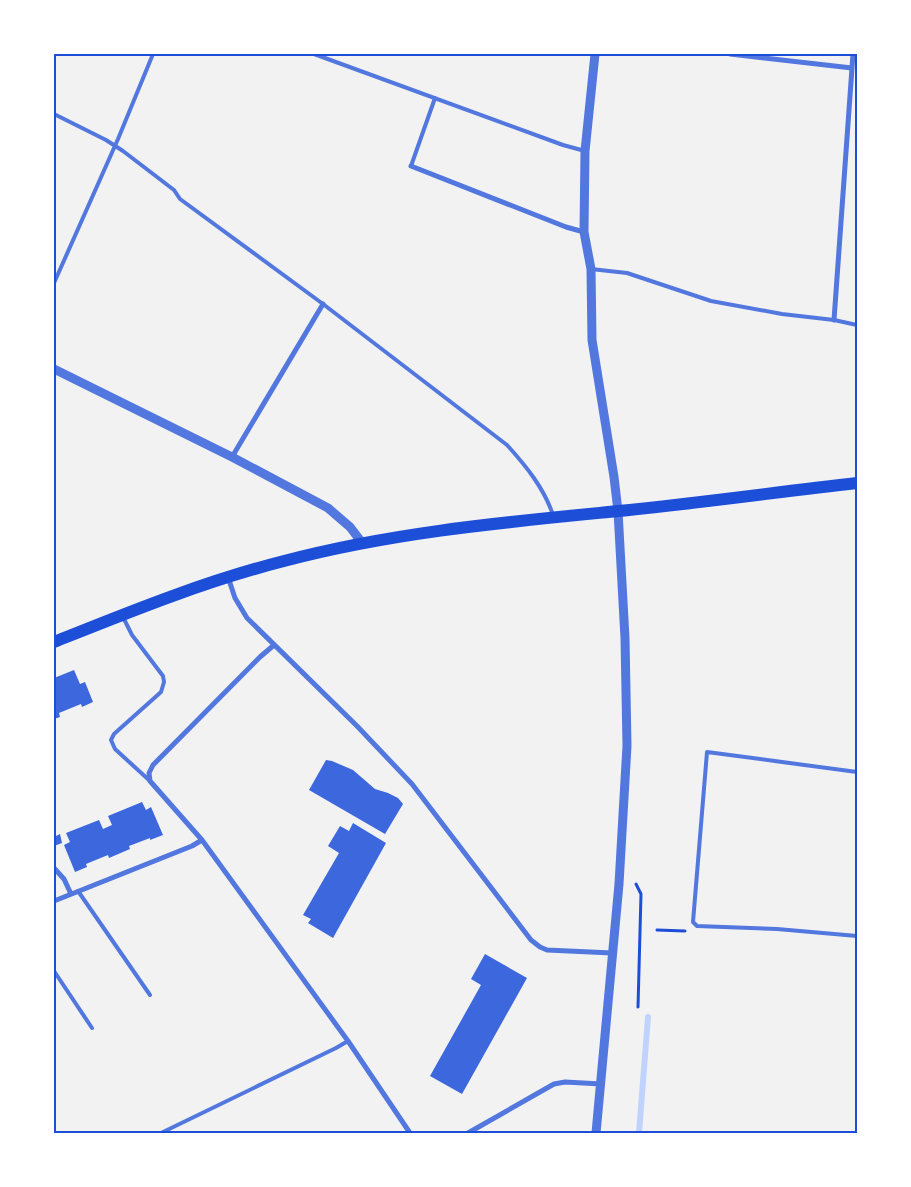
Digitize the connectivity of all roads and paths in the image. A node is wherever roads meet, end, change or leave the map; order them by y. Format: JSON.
{"nodes":[{"id":1,"x":153,"y":54,"type":"edge"},
{"id":2,"x":314,"y":54,"type":"edge"},
{"id":3,"x":596,"y":54,"type":"edge"},
{"id":4,"x":710,"y":54,"type":"edge"},
{"id":5,"x":730,"y":54,"type":"edge"},
{"id":6,"x":853,"y":54,"type":"edge"},
{"id":7,"x":852,"y":68,"type":"junction"},
{"id":8,"x":435,"y":98,"type":"junction"},
{"id":9,"x":54,"y":114,"type":"edge"},
{"id":10,"x":114,"y":146,"type":"junction"},
{"id":11,"x":585,"y":151,"type":"junction"},
{"id":12,"x":411,"y":166,"type":"joint"},
{"id":13,"x":584,"y":232,"type":"junction"},
{"id":14,"x":590,"y":269,"type":"junction"},
{"id":15,"x":54,"y":283,"type":"edge"},
{"id":16,"x":323,"y":304,"type":"junction"},
{"id":17,"x":834,"y":320,"type":"junction"},
{"id":18,"x":857,"y":325,"type":"edge"},
{"id":19,"x":54,"y":369,"type":"edge"},
{"id":20,"x":232,"y":457,"type":"junction"},
{"id":21,"x":857,"y":483,"type":"edge"},
{"id":22,"x":618,"y":511,"type":"junction"},
{"id":23,"x":554,"y":517,"type":"junction"},
{"id":24,"x":362,"y":544,"type":"junction"},
{"id":25,"x":228,"y":577,"type":"junction"},
{"id":26,"x":122,"y":615,"type":"junction"},
{"id":27,"x":54,"y":642,"type":"edge"},
{"id":28,"x":274,"y":645,"type":"junction"},
{"id":29,"x":857,"y":772,"type":"edge"},
{"id":30,"x":150,"y":781,"type":"junction"},
{"id":31,"x":202,"y":840,"type":"junction"},
{"id":32,"x":54,"y":868,"type":"edge"},
{"id":33,"x":636,"y":884,"type":"dead end"},
{"id":34,"x":78,"y":891,"type":"junction"},
{"id":35,"x":71,"y":894,"type":"junction"},
{"id":36,"x":54,"y":901,"type":"edge"},
{"id":37,"x":697,"y":926,"type":"junction"},
{"id":38,"x":657,"y":930,"type":"dead end"},
{"id":39,"x":857,"y":936,"type":"edge"},
{"id":40,"x":612,"y":953,"type":"junction"},
{"id":41,"x":54,"y":971,"type":"edge"},
{"id":42,"x":150,"y":995,"type":"dead end"},
{"id":43,"x":638,"y":1008,"type":"dead end"},
{"id":44,"x":92,"y":1028,"type":"dead end"},
{"id":45,"x":348,"y":1041,"type":"junction"},
{"id":46,"x":601,"y":1084,"type":"junction"},
{"id":47,"x":161,"y":1133,"type":"edge"},
{"id":48,"x":410,"y":1133,"type":"edge"},
{"id":49,"x":468,"y":1133,"type":"edge"},
{"id":50,"x":596,"y":1133,"type":"edge"}],
"edges":[{"from":1,"to":10,"type":"lane"},
{"from":2,"to":8,"type":"lane"},
{"from":3,"to":11,"type":"street"},
{"from":4,"to":5,"type":"lane"},
{"from":5,"to":7,"type":"street"},
{"from":6,"to":7,"type":"street"},
{"from":7,"to":17,"type":"street"},
{"from":8,"to":11,"type":"lane"},
{"from":8,"to":12,"type":"lane"},
{"from":9,"to":10,"type":"lane"},
{"from":10,"to":15,"type":"lane"},
{"from":10,"to":16,"type":"lane"},
{"from":11,"to":13,"type":"street"},
{"from":12,"to":13,"type":"street"},
{"from":13,"to":14,"type":"street"},
{"from":14,"to":17,"type":"lane"},
{"from":14,"to":22,"type":"street"},
{"from":16,"to":20,"type":"street"},
{"from":16,"to":23,"type":"lane"},
{"from":17,"to":18,"type":"lane"},
{"from":19,"to":20,"type":"street"},
{"from":20,"to":24,"type":"street"},
{"from":21,"to":22,"type":"main road"},
{"from":22,"to":23,"type":"main road"},
{"from":22,"to":40,"type":"street"},
{"from":23,"to":24,"type":"main road"},
{"from":24,"to":25,"type":"main road"},
{"from":25,"to":26,"type":"main road"},
{"from":25,"to":28,"type":"street"},
{"from":26,"to":27,"type":"main road"},
{"from":26,"to":30,"type":"lane"},
{"from":28,"to":30,"type":"street"},
{"from":28,"to":40,"type":"street"},
{"from":29,"to":37,"type":"lane"},
{"from":30,"to":31,"type":"street"},
{"from":31,"to":34,"type":"street"},
{"from":31,"to":45,"type":"street"},
{"from":32,"to":35,"type":"street"},
{"from":33,"to":43,"type":"path"},
{"from":34,"to":35,"type":"street"},
{"from":34,"to":42,"type":"lane"},
{"from":35,"to":36,"type":"street"},
{"from":37,"to":38,"type":"path"},
{"from":37,"to":39,"type":"lane"},
{"from":40,"to":46,"type":"street"},
{"from":41,"to":44,"type":"lane"},
{"from":45,"to":47,"type":"lane"},
{"from":45,"to":48,"type":"street"},
{"from":46,"to":49,"type":"street"},
{"from":46,"to":50,"type":"street"}]}
